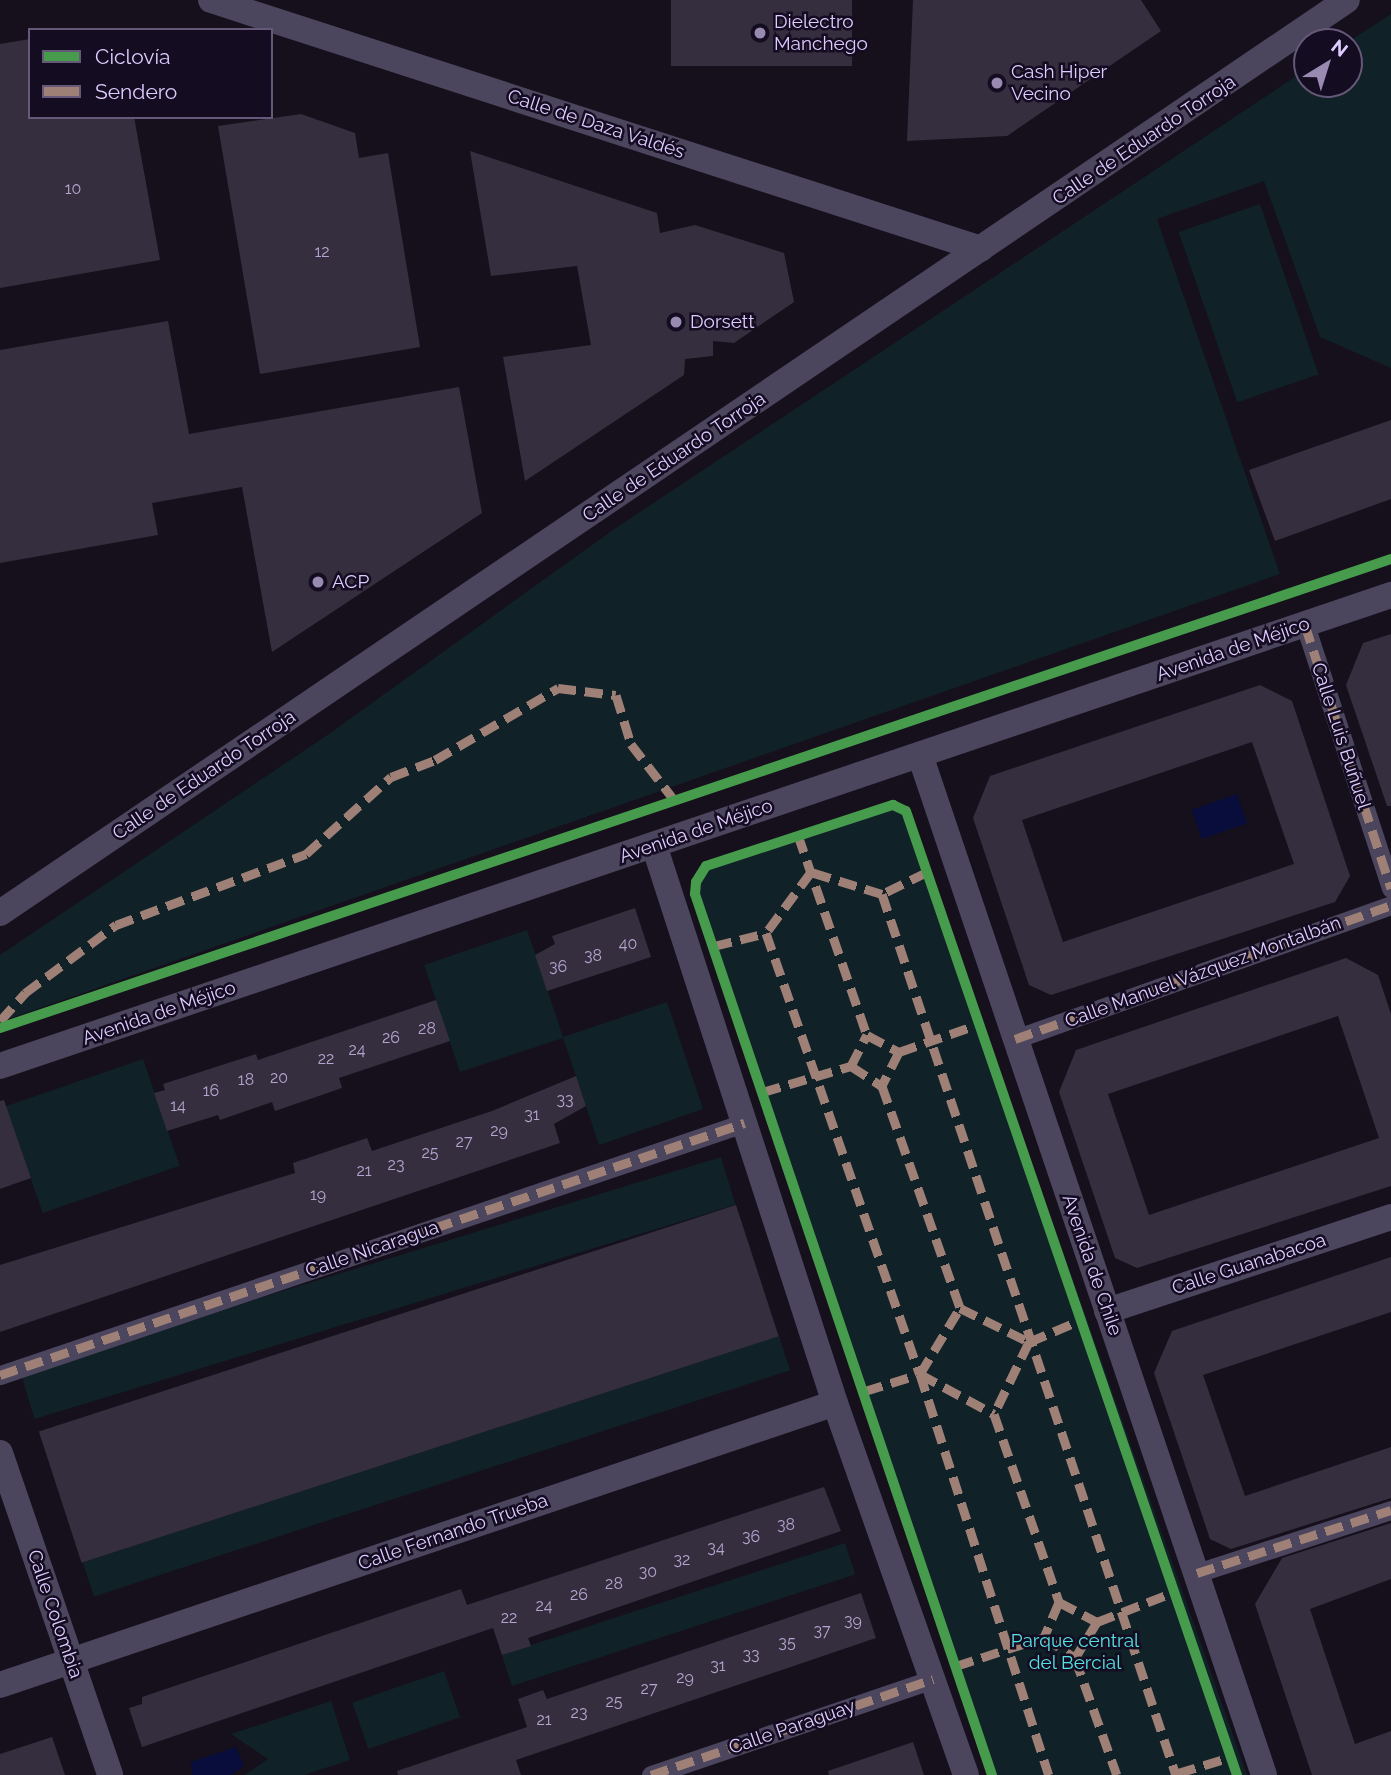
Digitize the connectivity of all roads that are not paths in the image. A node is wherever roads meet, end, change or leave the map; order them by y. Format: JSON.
{"nodes":[{"id":1,"x":211,"y":0,"type":"edge"},
{"id":2,"x":1347,"y":0,"type":"edge"},
{"id":3,"x":981,"y":249,"type":"junction"},
{"id":4,"x":1391,"y":595,"type":"edge"},
{"id":5,"x":1305,"y":625,"type":"junction"},
{"id":6,"x":920,"y":755,"type":"junction"},
{"id":7,"x":654,"y":845,"type":"junction"},
{"id":8,"x":1391,"y":888,"type":"edge"},
{"id":9,"x":1391,"y":905,"type":"edge"},
{"id":10,"x":0,"y":913,"type":"edge"},
{"id":11,"x":1015,"y":1038,"type":"junction"},
{"id":12,"x":0,"y":1066,"type":"edge"},
{"id":13,"x":744,"y":1123,"type":"junction"},
{"id":14,"x":1391,"y":1217,"type":"edge"},
{"id":15,"x":1107,"y":1311,"type":"junction"},
{"id":16,"x":0,"y":1375,"type":"edge"},
{"id":17,"x":835,"y":1403,"type":"junction"},
{"id":18,"x":0,"y":1453,"type":"edge"},
{"id":19,"x":1391,"y":1510,"type":"edge"},
{"id":20,"x":1197,"y":1573,"type":"junction"},
{"id":21,"x":71,"y":1661,"type":"junction"},
{"id":22,"x":933,"y":1678,"type":"junction"},
{"id":23,"x":0,"y":1685,"type":"edge"},
{"id":24,"x":110,"y":1775,"type":"edge"},
{"id":25,"x":651,"y":1775,"type":"edge"},
{"id":26,"x":966,"y":1775,"type":"edge"},
{"id":27,"x":1264,"y":1775,"type":"edge"}],
"edges":[{"from":1,"to":3,"type":"street","name":"Calle de Daza Valdés"},
{"from":2,"to":3,"type":"street","name":"Calle de Eduardo Torroja"},
{"from":3,"to":10,"type":"street","name":"Calle de Eduardo Torroja"},
{"from":4,"to":5,"type":"street","name":"Avenida de Méjico"},
{"from":5,"to":6,"type":"street","name":"Avenida de Méjico"},
{"from":5,"to":8,"type":"street","name":"Calle Luis Buñuel"},
{"from":6,"to":7,"type":"street","name":"Avenida de Méjico"},
{"from":6,"to":11,"type":"street","name":"Avenida de Chile"},
{"from":7,"to":12,"type":"street","name":"Avenida de Méjico"},
{"from":7,"to":13,"type":"street"},
{"from":9,"to":11,"type":"street","name":"Calle Manuel Vázquez Montalbán"},
{"from":11,"to":15,"type":"street","name":"Avenida de Chile"},
{"from":13,"to":16,"type":"street","name":"Calle Nicaragua"},
{"from":13,"to":17,"type":"street"},
{"from":14,"to":15,"type":"street","name":"Calle Guanabacoa"},
{"from":15,"to":20,"type":"street","name":"Avenida de Chile"},
{"from":17,"to":21,"type":"street","name":"Calle Fernando Trueba"},
{"from":17,"to":22,"type":"street"},
{"from":18,"to":21,"type":"street","name":"Calle Colombia"},
{"from":19,"to":20,"type":"street"},
{"from":20,"to":27,"type":"street","name":"Avenida de Chile"},
{"from":21,"to":23,"type":"street","name":"Calle Fernando Trueba"},
{"from":21,"to":24,"type":"street","name":"Calle Colombia"},
{"from":22,"to":25,"type":"street","name":"Calle Paraguay"},
{"from":22,"to":26,"type":"street"}]}
